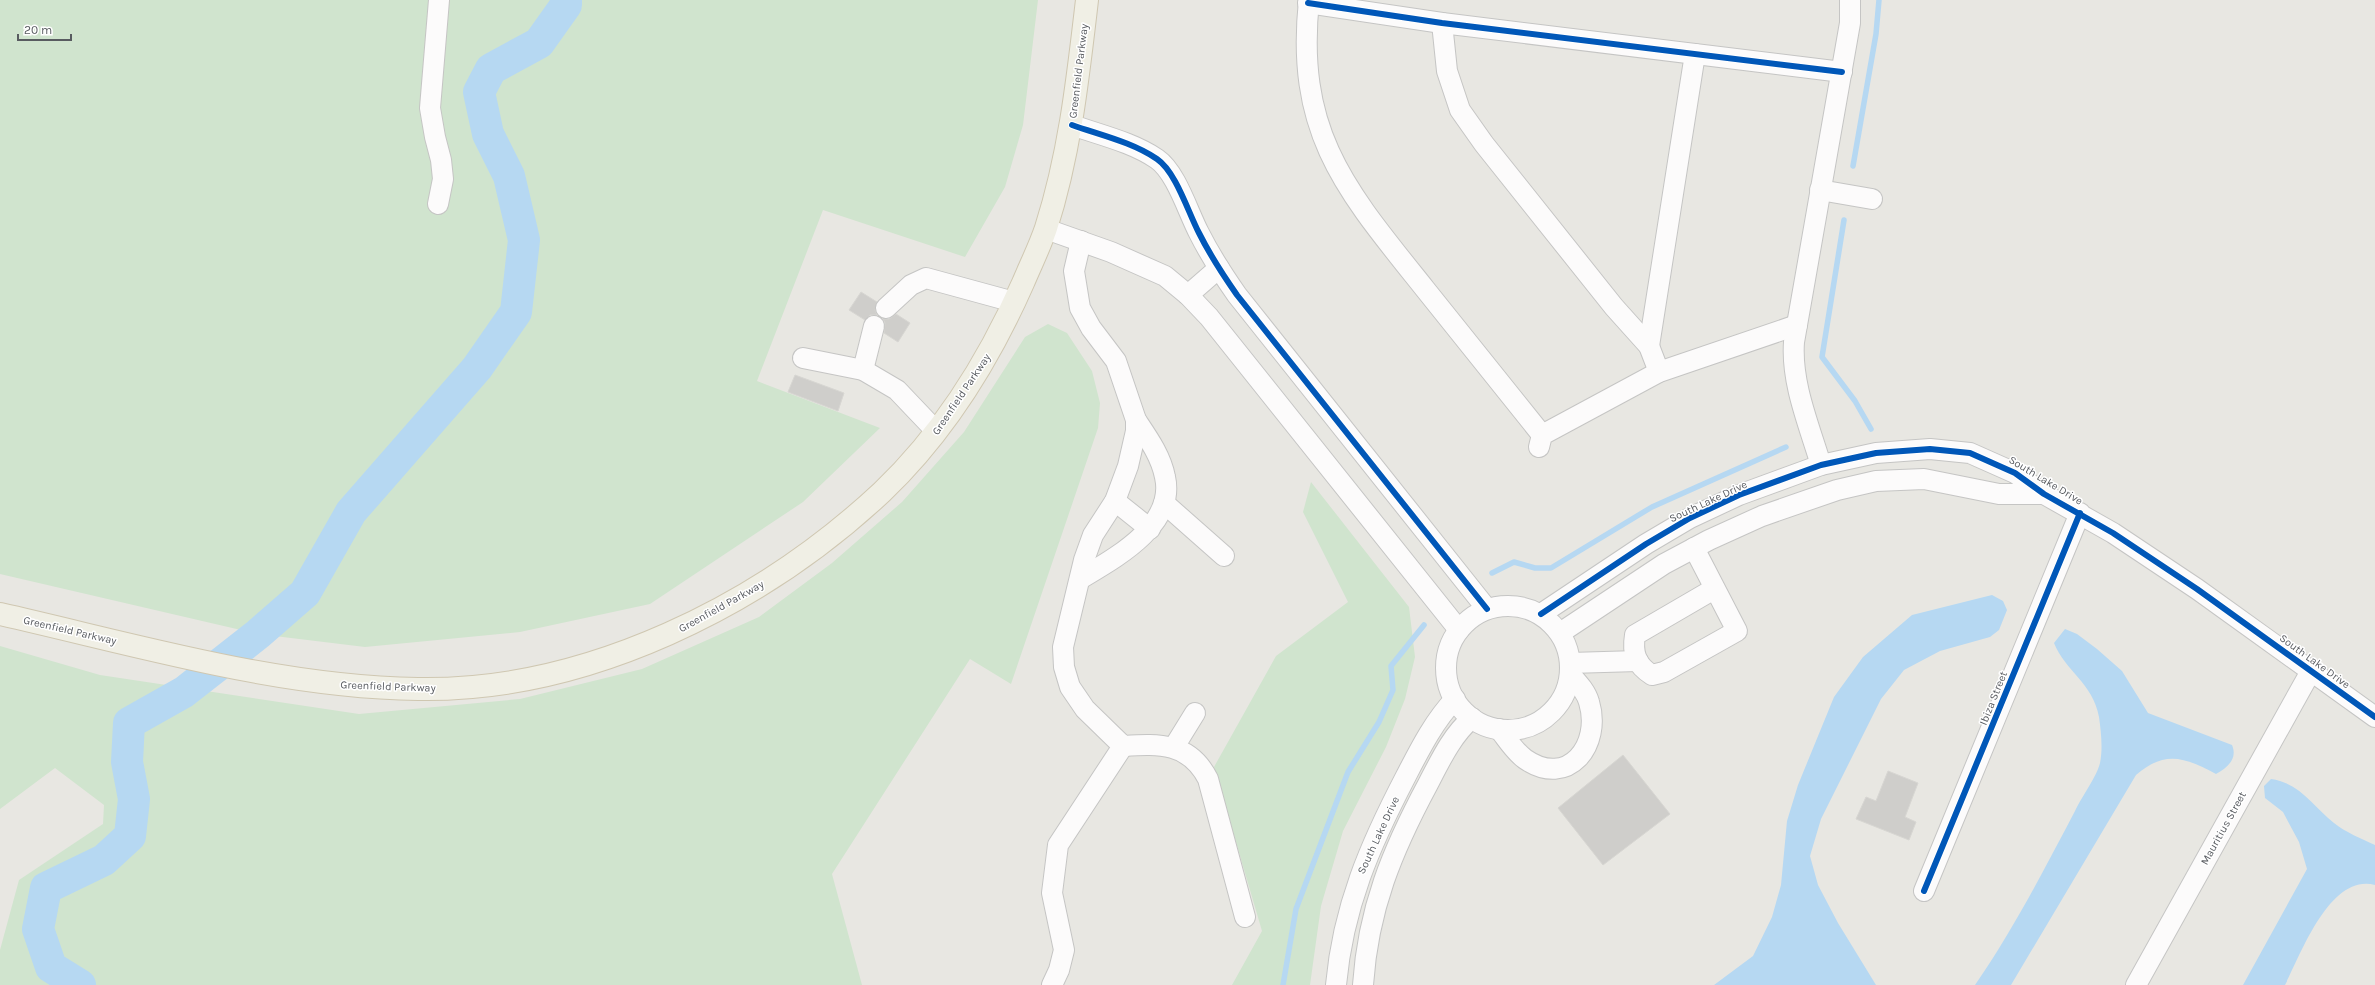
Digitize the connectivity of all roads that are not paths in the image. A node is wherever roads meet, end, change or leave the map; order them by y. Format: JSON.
{"nodes":[{"id":1,"x":439,"y":0,"type":"edge"},
{"id":2,"x":1087,"y":0,"type":"edge"},
{"id":3,"x":1850,"y":0,"type":"edge"},
{"id":4,"x":1309,"y":2,"type":"edge"},
{"id":5,"x":1442,"y":23,"type":"junction"},
{"id":6,"x":1695,"y":54,"type":"junction"},
{"id":7,"x":1842,"y":72,"type":"junction"},
{"id":8,"x":1072,"y":125,"type":"junction"},
{"id":9,"x":1820,"y":190,"type":"junction"},
{"id":10,"x":1872,"y":199,"type":"dead end"},
{"id":11,"x":438,"y":204,"type":"dead end"},
{"id":12,"x":1046,"y":229,"type":"junction"},
{"id":13,"x":1080,"y":241,"type":"junction"},
{"id":14,"x":1219,"y":268,"type":"junction"},
{"id":15,"x":1188,"y":295,"type":"junction"},
{"id":16,"x":1014,"y":302,"type":"junction"},
{"id":17,"x":886,"y":308,"type":"dead end"},
{"id":18,"x":1797,"y":325,"type":"junction"},
{"id":19,"x":874,"y":326,"type":"dead end"},
{"id":20,"x":1649,"y":346,"type":"junction"},
{"id":21,"x":803,"y":358,"type":"dead end"},
{"id":22,"x":863,"y":370,"type":"junction"},
{"id":23,"x":1659,"y":372,"type":"junction"},
{"id":24,"x":1136,"y":420,"type":"junction"},
{"id":25,"x":936,"y":431,"type":"junction"},
{"id":26,"x":1822,"y":465,"type":"junction"},
{"id":27,"x":2044,"y":494,"type":"junction"},
{"id":28,"x":1115,"y":501,"type":"junction"},
{"id":29,"x":1164,"y":503,"type":"junction"},
{"id":30,"x":2080,"y":513,"type":"junction"},
{"id":31,"x":1150,"y":529,"type":"junction"},
{"id":32,"x":1694,"y":548,"type":"junction"},
{"id":33,"x":1224,"y":556,"type":"dead end"},
{"id":34,"x":1080,"y":579,"type":"junction"},
{"id":35,"x":1714,"y":589,"type":"junction"},
{"id":36,"x":1487,"y":609,"type":"junction"},
{"id":37,"x":0,"y":614,"type":"edge"},
{"id":38,"x":1541,"y":614,"type":"junction"},
{"id":39,"x":1459,"y":630,"type":"junction"},
{"id":40,"x":1560,"y":633,"type":"junction"},
{"id":41,"x":1638,"y":661,"type":"junction"},
{"id":42,"x":1570,"y":669,"type":"junction"},
{"id":43,"x":2311,"y":671,"type":"junction"},
{"id":44,"x":1455,"y":699,"type":"junction"},
{"id":45,"x":1195,"y":713,"type":"dead end"},
{"id":46,"x":2375,"y":717,"type":"edge"},
{"id":47,"x":1472,"y":718,"type":"junction"},
{"id":48,"x":1499,"y":729,"type":"junction"},
{"id":49,"x":1123,"y":746,"type":"junction"},
{"id":50,"x":1174,"y":747,"type":"junction"},
{"id":51,"x":1924,"y":891,"type":"dead end"},
{"id":52,"x":1245,"y":917,"type":"dead end"},
{"id":53,"x":1052,"y":985,"type":"edge"},
{"id":54,"x":1336,"y":985,"type":"edge"},
{"id":55,"x":1363,"y":985,"type":"edge"},
{"id":56,"x":2136,"y":985,"type":"edge"}],
"edges":[{"from":1,"to":11,"type":"street"},
{"from":2,"to":8,"type":"main road","name":"Greenfield Parkway"},
{"from":3,"to":7,"type":"street"},
{"from":4,"to":5,"type":"street"},
{"from":4,"to":23,"type":"street"},
{"from":5,"to":6,"type":"street"},
{"from":5,"to":20,"type":"street"},
{"from":6,"to":7,"type":"street"},
{"from":6,"to":20,"type":"street"},
{"from":7,"to":9,"type":"street"},
{"from":8,"to":12,"type":"main road","name":"Greenfield Parkway"},
{"from":8,"to":14,"type":"street"},
{"from":9,"to":10,"type":"street"},
{"from":9,"to":18,"type":"street"},
{"from":12,"to":13,"type":"street"},
{"from":12,"to":16,"type":"main road","name":"Greenfield Parkway"},
{"from":13,"to":15,"type":"street"},
{"from":13,"to":24,"type":"street"},
{"from":14,"to":15,"type":"street"},
{"from":14,"to":36,"type":"street"},
{"from":15,"to":39,"type":"street"},
{"from":16,"to":17,"type":"street"},
{"from":16,"to":25,"type":"main road","name":"Greenfield Parkway"},
{"from":18,"to":23,"type":"street"},
{"from":18,"to":26,"type":"street"},
{"from":19,"to":22,"type":"street"},
{"from":20,"to":23,"type":"street"},
{"from":21,"to":22,"type":"street"},
{"from":22,"to":25,"type":"street"},
{"from":24,"to":28,"type":"street"},
{"from":24,"to":29,"type":"street"},
{"from":25,"to":37,"type":"main road","name":"Greenfield Parkway"},
{"from":26,"to":27,"type":"street","name":"South Lake Drive"},
{"from":26,"to":38,"type":"street","name":"South Lake Drive"},
{"from":27,"to":30,"type":"street","name":"South Lake Drive"},
{"from":27,"to":32,"type":"street","name":"South Lake Drive"},
{"from":28,"to":31,"type":"street"},
{"from":28,"to":34,"type":"street"},
{"from":29,"to":31,"type":"street"},
{"from":29,"to":33,"type":"street"},
{"from":30,"to":43,"type":"street","name":"South Lake Drive"},
{"from":30,"to":51,"type":"street","name":"Ibiza Street"},
{"from":31,"to":34,"type":"street"},
{"from":32,"to":35,"type":"street"},
{"from":32,"to":40,"type":"street","name":"South Lake Drive"},
{"from":34,"to":49,"type":"street"},
{"from":35,"to":41,"type":"street"},
{"from":35,"to":41,"type":"street"},
{"from":36,"to":38,"type":"street"},
{"from":36,"to":39,"type":"street"},
{"from":38,"to":40,"type":"street"},
{"from":39,"to":44,"type":"street"},
{"from":40,"to":42,"type":"street"},
{"from":41,"to":42,"type":"street"},
{"from":42,"to":48,"type":"street"},
{"from":42,"to":48,"type":"street"},
{"from":43,"to":46,"type":"street","name":"South Lake Drive"},
{"from":43,"to":56,"type":"street","name":"Mauritius Street"},
{"from":44,"to":47,"type":"street"},
{"from":44,"to":54,"type":"street","name":"South Lake Drive"},
{"from":45,"to":50,"type":"street"},
{"from":47,"to":48,"type":"street"},
{"from":47,"to":55,"type":"street","name":"South Lake Drive"},
{"from":49,"to":50,"type":"street"},
{"from":49,"to":53,"type":"street"},
{"from":50,"to":52,"type":"street"}]}
